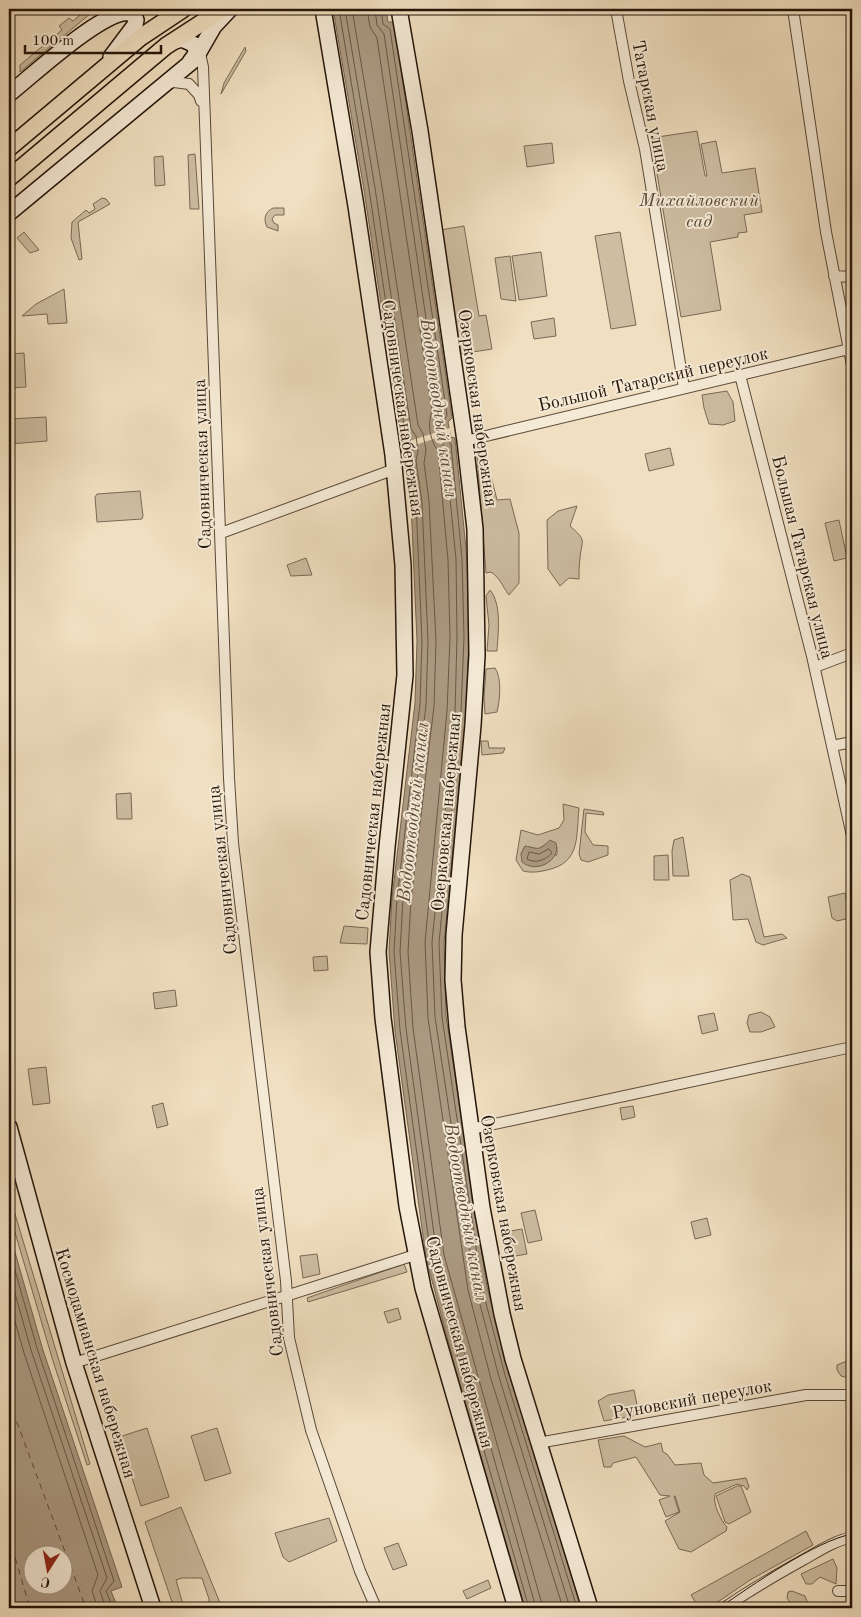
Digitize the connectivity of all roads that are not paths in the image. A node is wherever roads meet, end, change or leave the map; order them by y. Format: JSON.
{"nodes":[{"id":1,"x":111,"y":9,"type":"edge"},
{"id":2,"x":182,"y":9,"type":"edge"},
{"id":3,"x":223,"y":9,"type":"edge"},
{"id":4,"x":230,"y":9,"type":"edge"},
{"id":5,"x":323,"y":9,"type":"edge"},
{"id":6,"x":399,"y":9,"type":"edge"},
{"id":7,"x":616,"y":9,"type":"edge"},
{"id":8,"x":793,"y":9,"type":"edge"},
{"id":9,"x":96,"y":24,"type":"junction"},
{"id":10,"x":135,"y":35,"type":"junction"},
{"id":11,"x":169,"y":44,"type":"junction"},
{"id":12,"x":200,"y":53,"type":"junction"},
{"id":13,"x":188,"y":64,"type":"junction"},
{"id":14,"x":162,"y":86,"type":"junction"},
{"id":15,"x":9,"y":94,"type":"edge"},
{"id":16,"x":203,"y":112,"type":"junction"},
{"id":17,"x":9,"y":148,"type":"edge"},
{"id":18,"x":9,"y":178,"type":"edge"},
{"id":19,"x":9,"y":213,"type":"edge"},
{"id":20,"x":834,"y":276,"type":"junction"},
{"id":21,"x":852,"y":277,"type":"edge"},
{"id":22,"x":848,"y":349,"type":"junction"},
{"id":23,"x":852,"y":365,"type":"edge"},
{"id":24,"x":740,"y":375,"type":"junction"},
{"id":25,"x":684,"y":388,"type":"junction"},
{"id":26,"x":465,"y":441,"type":"junction"},
{"id":27,"x":394,"y":469,"type":"junction"},
{"id":28,"x":221,"y":533,"type":"junction"},
{"id":29,"x":852,"y":653,"type":"edge"},
{"id":30,"x":815,"y":667,"type":"junction"},
{"id":31,"x":852,"y":742,"type":"edge"},
{"id":32,"x":832,"y":746,"type":"junction"},
{"id":33,"x":852,"y":836,"type":"edge"},
{"id":34,"x":852,"y":1046,"type":"edge"},
{"id":35,"x":9,"y":1127,"type":"edge"},
{"id":36,"x":471,"y":1129,"type":"junction"},
{"id":37,"x":415,"y":1254,"type":"junction"},
{"id":38,"x":287,"y":1297,"type":"junction"},
{"id":39,"x":74,"y":1363,"type":"junction"},
{"id":40,"x":852,"y":1395,"type":"edge"},
{"id":41,"x":538,"y":1443,"type":"junction"},
{"id":42,"x":852,"y":1537,"type":"edge"},
{"id":43,"x":838,"y":1591,"type":"dead end"},
{"id":44,"x":852,"y":1591,"type":"edge"},
{"id":45,"x":153,"y":1608,"type":"edge"},
{"id":46,"x":376,"y":1608,"type":"edge"},
{"id":47,"x":516,"y":1608,"type":"edge"},
{"id":48,"x":590,"y":1608,"type":"edge"},
{"id":49,"x":724,"y":1608,"type":"edge"}],
"edges":[{"from":1,"to":9,"type":"street"},
{"from":2,"to":10,"type":"main road"},
{"from":3,"to":11,"type":"main road"},
{"from":4,"to":12,"type":"street"},
{"from":5,"to":27,"type":"street","name":"Садовническая набережная"},
{"from":6,"to":26,"type":"street","name":"Озерковская набережная"},
{"from":7,"to":25,"type":"street","name":"Татарская улица"},
{"from":8,"to":20,"type":"street"},
{"from":9,"to":10,"type":"street"},
{"from":9,"to":15,"type":"street"},
{"from":10,"to":17,"type":"main road"},
{"from":11,"to":13,"type":"street"},
{"from":11,"to":18,"type":"main road"},
{"from":12,"to":13,"type":"street"},
{"from":12,"to":16,"type":"street","name":"Садовническая улица"},
{"from":13,"to":14,"type":"street"},
{"from":14,"to":16,"type":"street","name":"Садовническая улица"},
{"from":14,"to":19,"type":"street"},
{"from":16,"to":28,"type":"street","name":"Садовническая улица"},
{"from":20,"to":21,"type":"street"},
{"from":20,"to":22,"type":"street"},
{"from":22,"to":23,"type":"street"},
{"from":22,"to":24,"type":"street","name":"Большой Татарский переулок"},
{"from":24,"to":25,"type":"street","name":"Большой Татарский переулок"},
{"from":24,"to":30,"type":"street","name":"Большая Татарская улица"},
{"from":25,"to":26,"type":"street","name":"Большой Татарский переулок"},
{"from":26,"to":36,"type":"street","name":"Озерковская набережная"},
{"from":27,"to":28,"type":"street"},
{"from":27,"to":37,"type":"street","name":"Садовническая набережная"},
{"from":28,"to":38,"type":"street","name":"Садовническая улица"},
{"from":29,"to":30,"type":"street"},
{"from":30,"to":32,"type":"street","name":"Большая Татарская улица"},
{"from":31,"to":32,"type":"street"},
{"from":32,"to":33,"type":"street","name":"Большая Татарская улица"},
{"from":34,"to":36,"type":"street"},
{"from":35,"to":39,"type":"street","name":"Космодамианская набережная"},
{"from":36,"to":41,"type":"street","name":"Озерковская набережная"},
{"from":37,"to":38,"type":"street"},
{"from":37,"to":47,"type":"street","name":"Садовническая набережная"},
{"from":38,"to":39,"type":"street"},
{"from":38,"to":46,"type":"street","name":"Садовническая улица"},
{"from":39,"to":45,"type":"street","name":"Космодамианская набережная"},
{"from":40,"to":41,"type":"street","name":"Руновский переулок"},
{"from":41,"to":48,"type":"street","name":"Озерковская набережная"},
{"from":42,"to":49,"type":"street"},
{"from":43,"to":44,"type":"street"}]}
